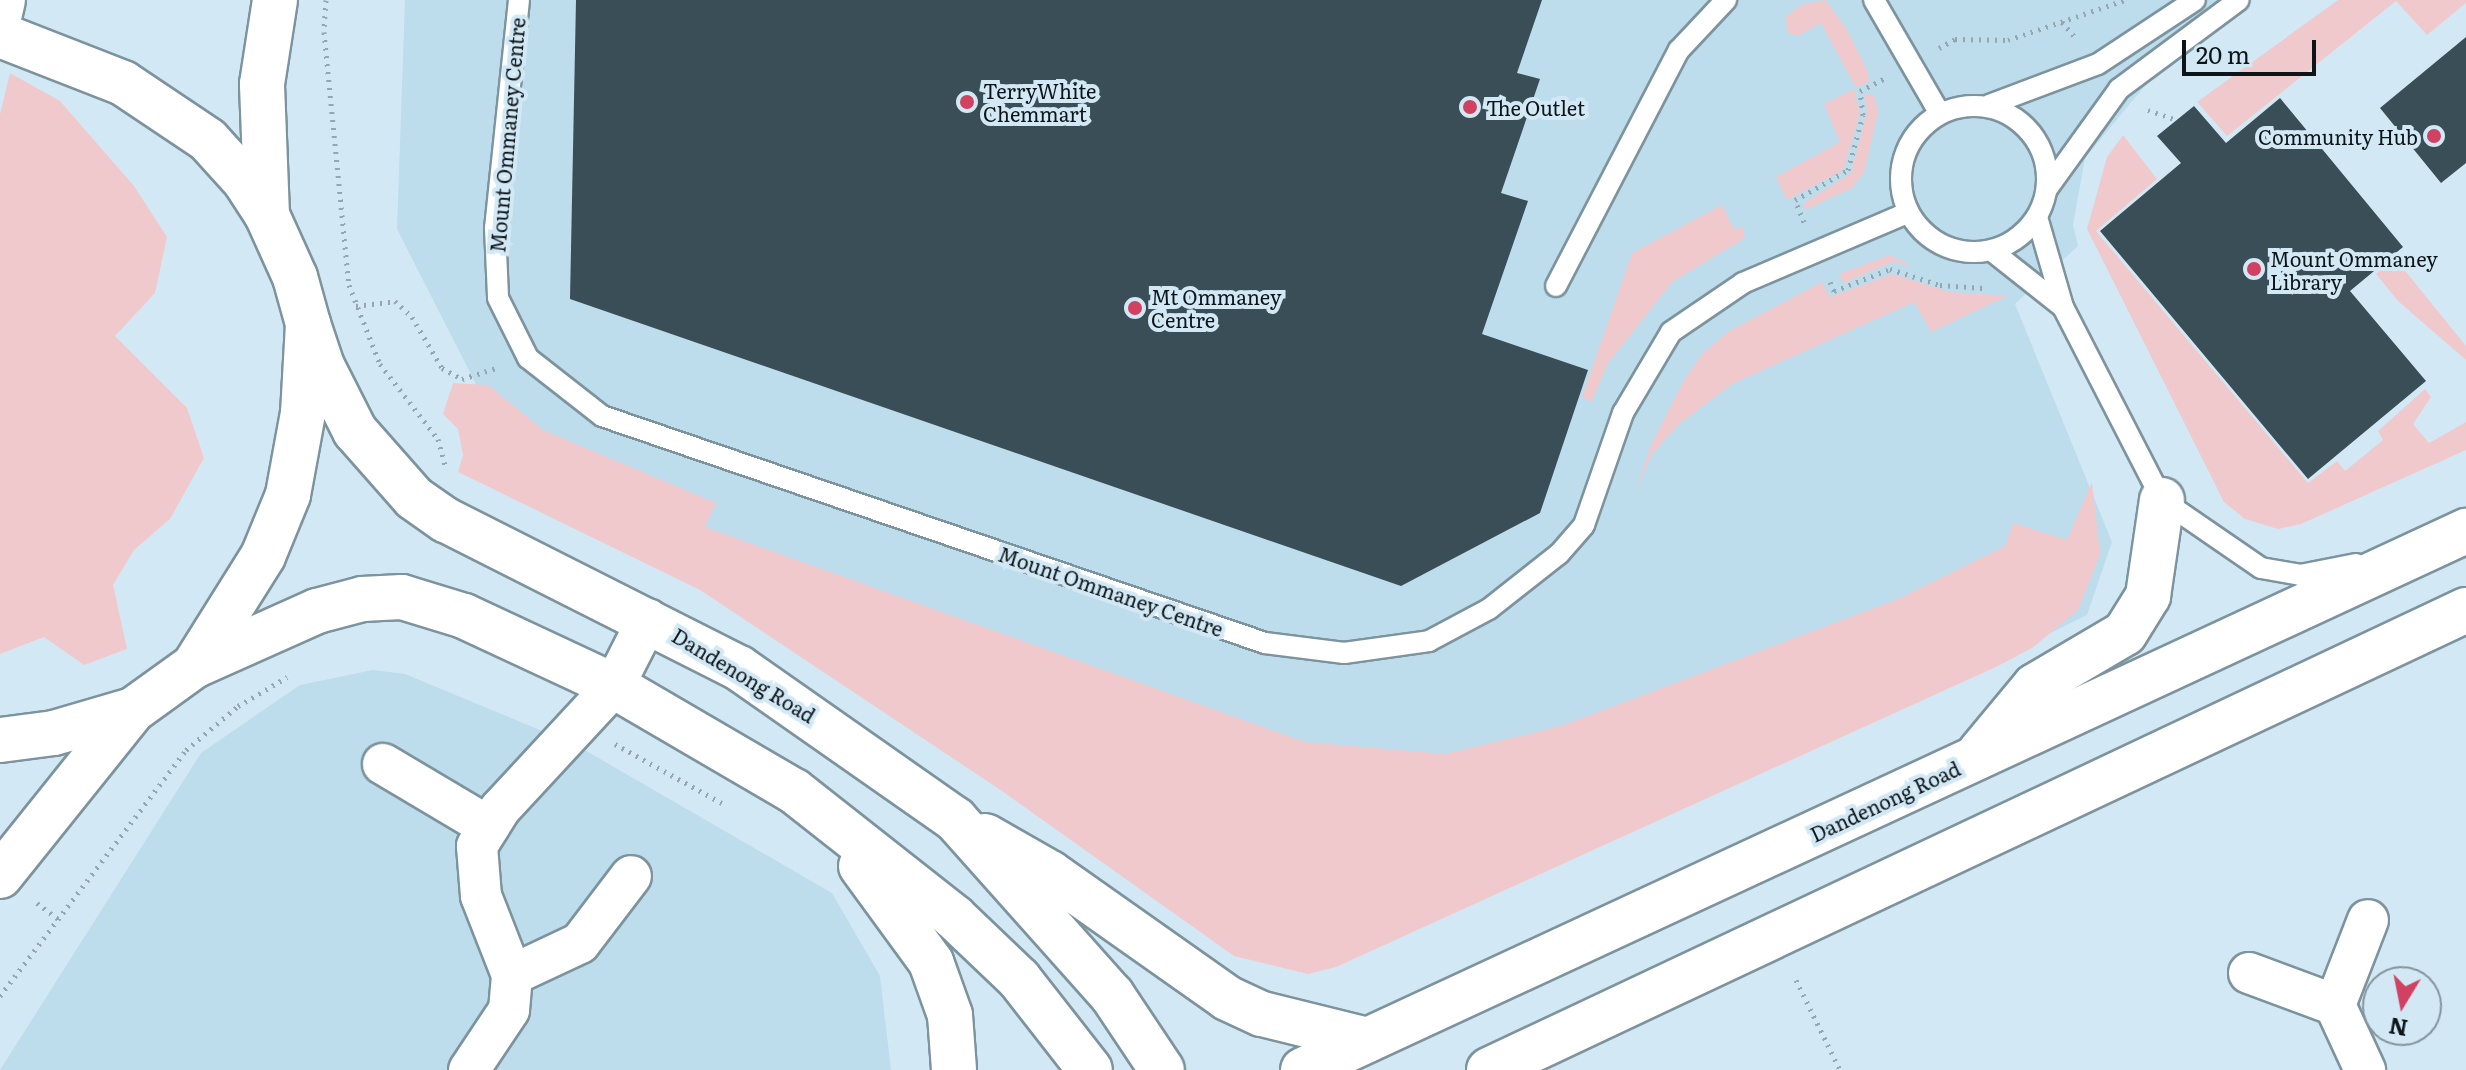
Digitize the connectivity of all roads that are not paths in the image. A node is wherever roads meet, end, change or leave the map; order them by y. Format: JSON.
{"nodes":[{"id":1,"x":3,"y":0,"type":"edge"},
{"id":2,"x":275,"y":0,"type":"edge"},
{"id":3,"x":519,"y":0,"type":"edge"},
{"id":4,"x":1726,"y":0,"type":"edge"},
{"id":5,"x":1874,"y":0,"type":"edge"},
{"id":6,"x":2180,"y":0,"type":"edge"},
{"id":7,"x":2195,"y":0,"type":"edge"},
{"id":8,"x":2239,"y":0,"type":"edge"},
{"id":9,"x":0,"y":13,"type":"edge"},
{"id":10,"x":2169,"y":20,"type":"junction"},
{"id":11,"x":0,"y":35,"type":"edge"},
{"id":12,"x":1989,"y":105,"type":"junction"},
{"id":13,"x":1939,"y":112,"type":"junction"},
{"id":14,"x":2047,"y":189,"type":"junction"},
{"id":15,"x":1905,"y":214,"type":"junction"},
{"id":16,"x":267,"y":215,"type":"junction"},
{"id":17,"x":2037,"y":217,"type":"junction"},
{"id":18,"x":1992,"y":251,"type":"junction"},
{"id":19,"x":1556,"y":286,"type":"dead end"},
{"id":20,"x":2063,"y":307,"type":"junction"},
{"id":21,"x":308,"y":324,"type":"junction"},
{"id":22,"x":2162,"y":500,"type":"junction"},
{"id":23,"x":2466,"y":531,"type":"edge"},
{"id":24,"x":2419,"y":553,"type":"junction"},
{"id":25,"x":2466,"y":610,"type":"edge"},
{"id":26,"x":648,"y":619,"type":"junction"},
{"id":27,"x":194,"y":666,"type":"junction"},
{"id":28,"x":614,"y":686,"type":"junction"},
{"id":29,"x":133,"y":710,"type":"junction"},
{"id":30,"x":0,"y":740,"type":"edge"},
{"id":31,"x":1974,"y":760,"type":"junction"},
{"id":32,"x":383,"y":764,"type":"dead end"},
{"id":33,"x":802,"y":798,"type":"junction"},
{"id":34,"x":955,"y":819,"type":"junction"},
{"id":35,"x":489,"y":827,"type":"junction"},
{"id":36,"x":631,"y":876,"type":"dead end"},
{"id":37,"x":12,"y":884,"type":"edge"},
{"id":38,"x":2368,"y":920,"type":"dead end"},
{"id":39,"x":2249,"y":973,"type":"dead end"},
{"id":40,"x":512,"y":975,"type":"junction"},
{"id":41,"x":2335,"y":1005,"type":"junction"},
{"id":42,"x":1367,"y":1040,"type":"junction"},
{"id":43,"x":469,"y":1070,"type":"edge"},
{"id":44,"x":954,"y":1070,"type":"edge"},
{"id":45,"x":1090,"y":1070,"type":"edge"},
{"id":46,"x":1162,"y":1070,"type":"edge"},
{"id":47,"x":1303,"y":1070,"type":"edge"},
{"id":48,"x":1489,"y":1070,"type":"edge"},
{"id":49,"x":2365,"y":1070,"type":"edge"}],
"edges":[{"from":1,"to":9,"type":"main road"},
{"from":2,"to":16,"type":"main road"},
{"from":3,"to":15,"type":"lane","name":"Mount Ommaney Centre"},
{"from":4,"to":19,"type":"lane"},
{"from":5,"to":13,"type":"lane"},
{"from":6,"to":10,"type":"lane"},
{"from":7,"to":10,"type":"lane"},
{"from":8,"to":14,"type":"lane"},
{"from":10,"to":12,"type":"lane"},
{"from":11,"to":16,"type":"main road"},
{"from":12,"to":13,"type":"lane"},
{"from":12,"to":14,"type":"lane"},
{"from":13,"to":15,"type":"lane"},
{"from":14,"to":17,"type":"lane"},
{"from":15,"to":18,"type":"lane"},
{"from":16,"to":21,"type":"main road","name":"Dandenong Road"},
{"from":17,"to":18,"type":"lane"},
{"from":17,"to":20,"type":"lane"},
{"from":18,"to":20,"type":"lane"},
{"from":20,"to":22,"type":"lane"},
{"from":21,"to":26,"type":"main road","name":"Dandenong Road"},
{"from":21,"to":27,"type":"main road"},
{"from":22,"to":24,"type":"lane"},
{"from":22,"to":31,"type":"main road"},
{"from":23,"to":24,"type":"main road","name":"Dandenong Road"},
{"from":24,"to":31,"type":"main road","name":"Dandenong Road"},
{"from":25,"to":48,"type":"main road"},
{"from":26,"to":28,"type":"street"},
{"from":26,"to":34,"type":"main road","name":"Dandenong Road"},
{"from":27,"to":28,"type":"main road"},
{"from":27,"to":29,"type":"main road"},
{"from":28,"to":33,"type":"main road"},
{"from":28,"to":35,"type":"street"},
{"from":29,"to":30,"type":"main road"},
{"from":29,"to":37,"type":"main road"},
{"from":31,"to":42,"type":"main road","name":"Dandenong Road"},
{"from":32,"to":35,"type":"street"},
{"from":33,"to":44,"type":"main road"},
{"from":33,"to":45,"type":"main road"},
{"from":34,"to":42,"type":"main road"},
{"from":34,"to":46,"type":"main road","name":"Dandenong Road"},
{"from":35,"to":40,"type":"street"},
{"from":36,"to":40,"type":"street"},
{"from":38,"to":41,"type":"street"},
{"from":39,"to":41,"type":"street"},
{"from":40,"to":43,"type":"street"},
{"from":41,"to":49,"type":"street"},
{"from":42,"to":47,"type":"main road","name":"Dandenong Road"}]}
